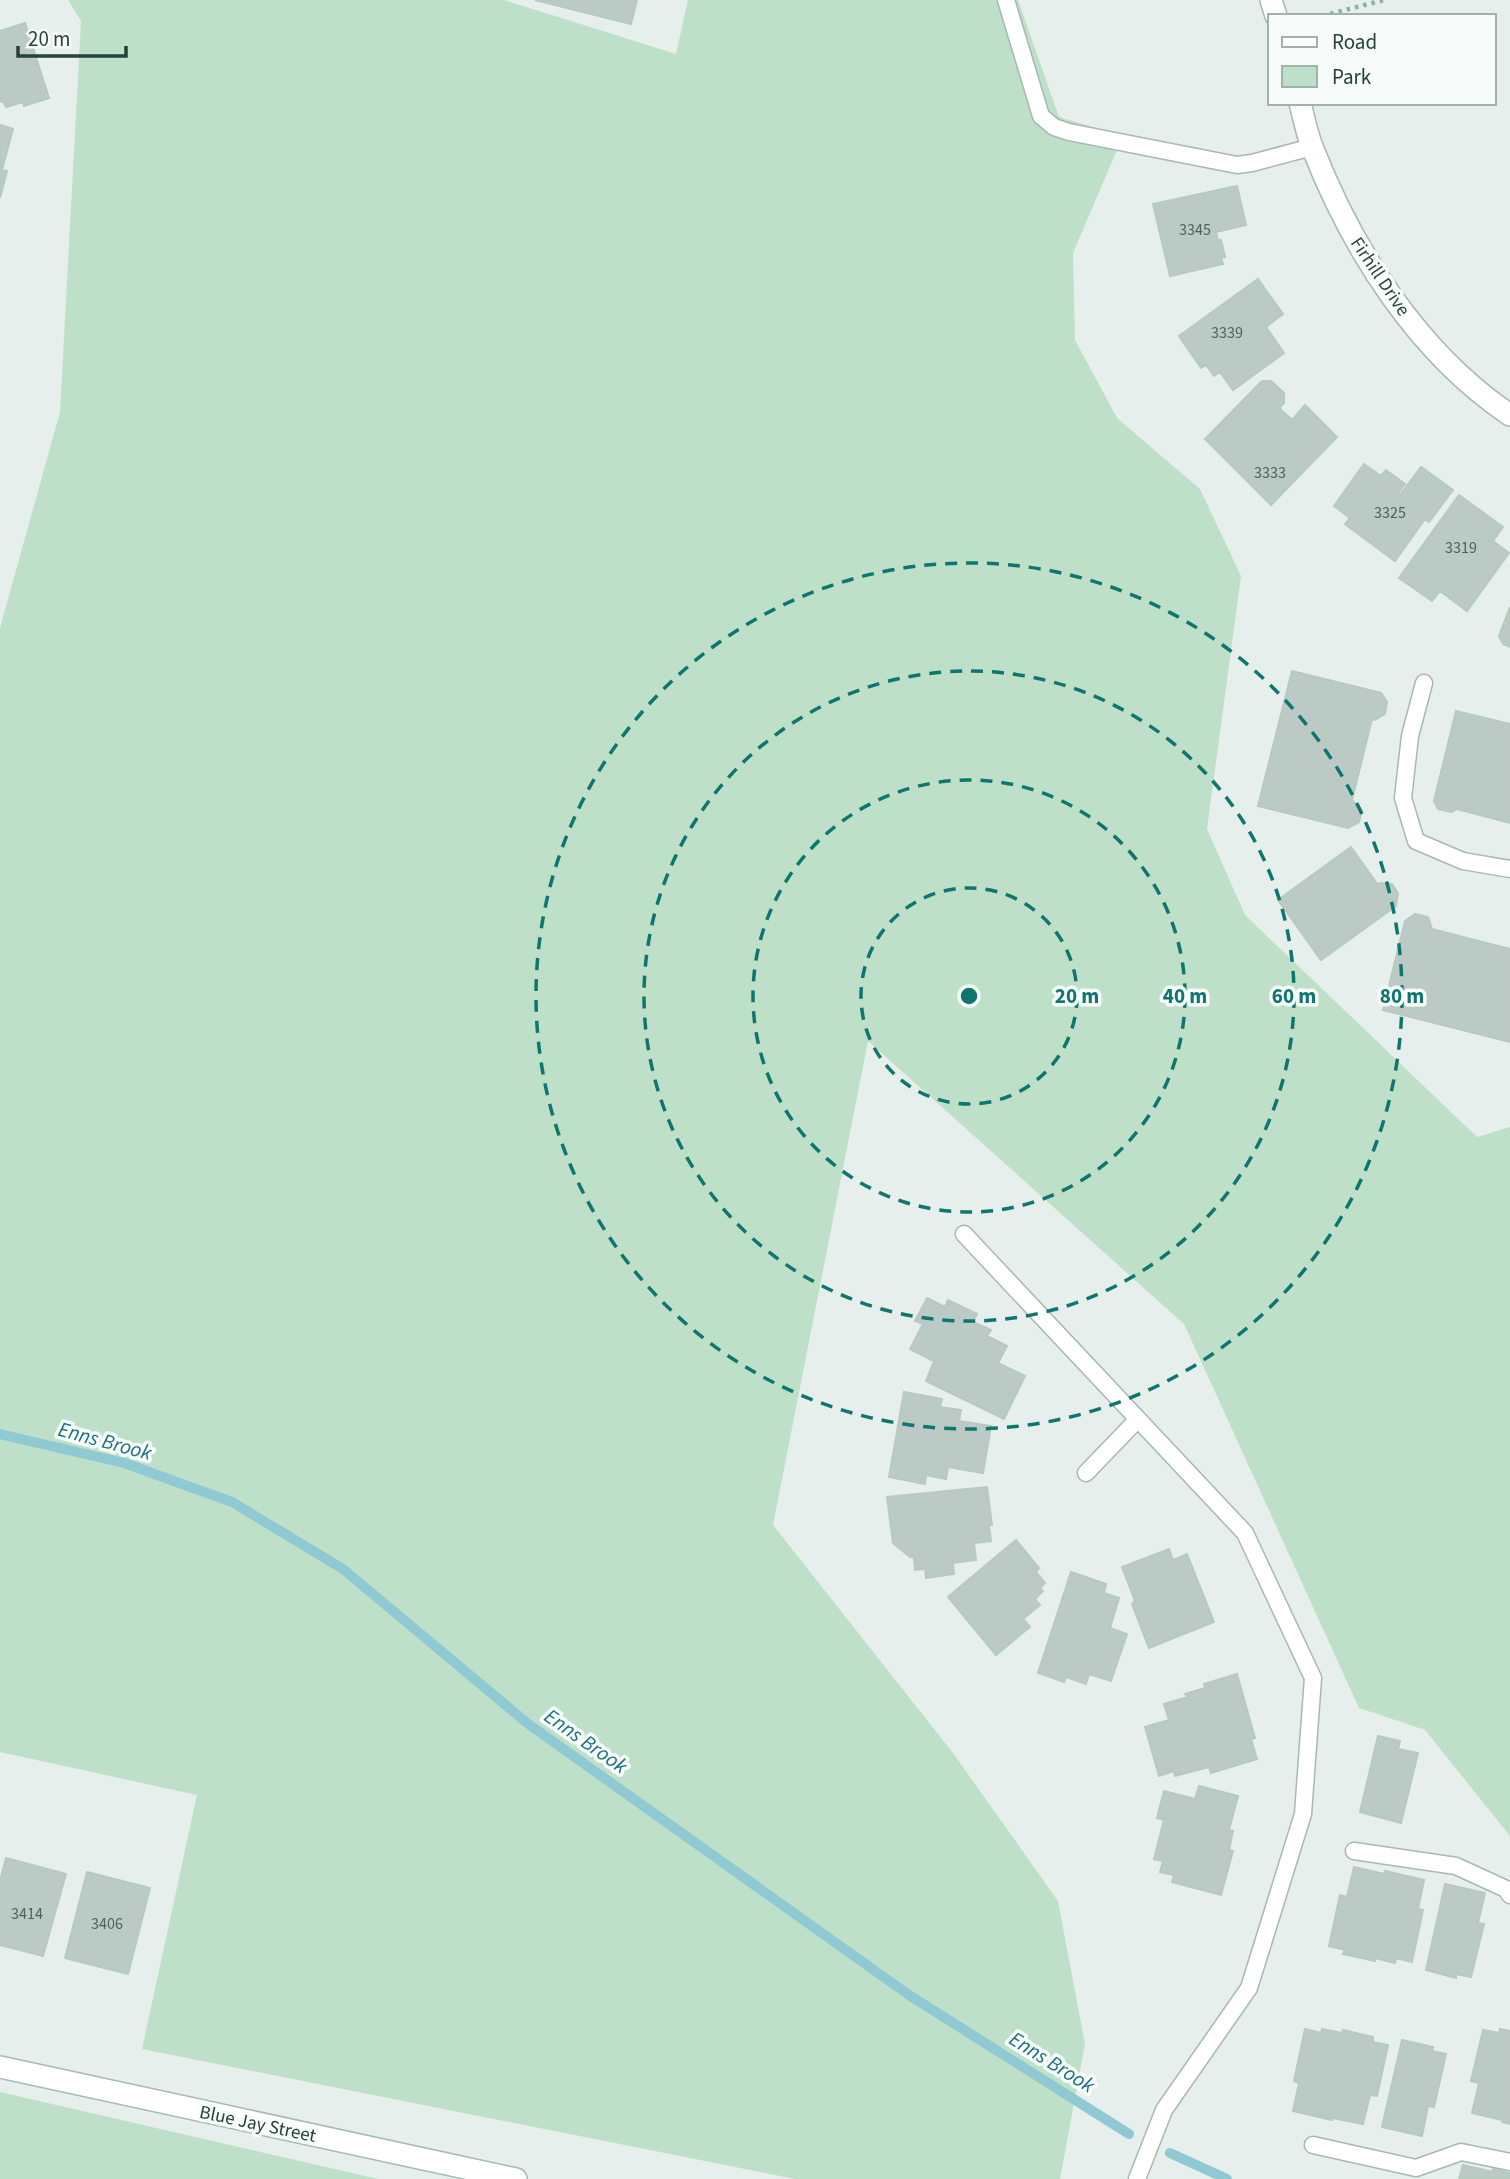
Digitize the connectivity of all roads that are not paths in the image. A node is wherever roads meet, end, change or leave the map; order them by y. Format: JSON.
{"nodes":[{"id":1,"x":1006,"y":0,"type":"edge"},
{"id":2,"x":1301,"y":105,"type":"edge"},
{"id":3,"x":1312,"y":147,"type":"junction"},
{"id":4,"x":1510,"y":415,"type":"edge"},
{"id":5,"x":1424,"y":683,"type":"dead end"},
{"id":6,"x":1510,"y":869,"type":"edge"},
{"id":7,"x":964,"y":1234,"type":"dead end"},
{"id":8,"x":1138,"y":1419,"type":"junction"},
{"id":9,"x":1086,"y":1473,"type":"dead end"},
{"id":10,"x":1354,"y":1851,"type":"dead end"},
{"id":11,"x":1510,"y":1895,"type":"edge"},
{"id":12,"x":0,"y":2067,"type":"edge"},
{"id":13,"x":1313,"y":2145,"type":"dead end"},
{"id":14,"x":1510,"y":2162,"type":"edge"},
{"id":15,"x":516,"y":2179,"type":"edge"},
{"id":16,"x":1137,"y":2179,"type":"edge"}],
"edges":[{"from":1,"to":3,"type":"lane"},
{"from":2,"to":3,"type":"street","name":"Firhill Drive"},
{"from":3,"to":4,"type":"street","name":"Firhill Drive"},
{"from":5,"to":6,"type":"lane"},
{"from":7,"to":8,"type":"lane"},
{"from":8,"to":9,"type":"lane"},
{"from":8,"to":16,"type":"lane"},
{"from":10,"to":11,"type":"lane"},
{"from":12,"to":15,"type":"street","name":"Blue Jay Street"},
{"from":13,"to":14,"type":"lane"}]}
